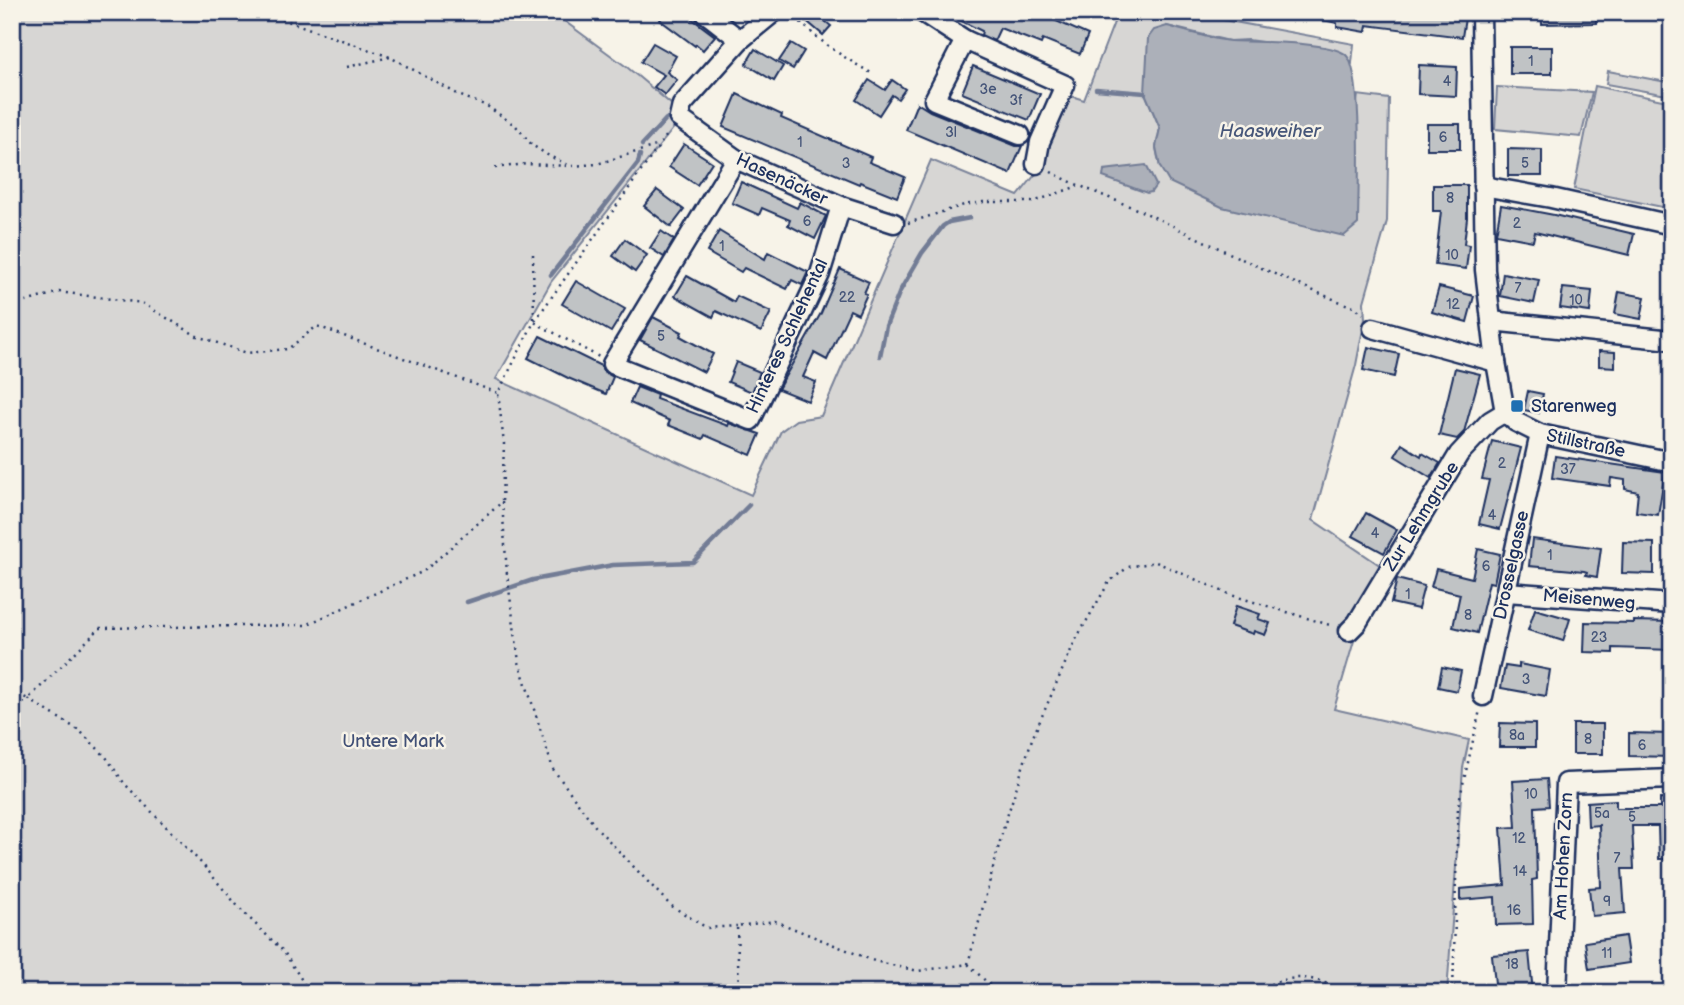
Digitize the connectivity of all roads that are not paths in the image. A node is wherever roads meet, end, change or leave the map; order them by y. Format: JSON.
{"nodes":[{"id":1,"x":704,"y":12,"type":"edge"},
{"id":2,"x":774,"y":12,"type":"edge"},
{"id":3,"x":922,"y":12,"type":"edge"},
{"id":4,"x":1481,"y":12,"type":"edge"},
{"id":5,"x":740,"y":40,"type":"junction"},
{"id":6,"x":965,"y":40,"type":"junction"},
{"id":7,"x":1020,"y":135,"type":"dead end"},
{"id":8,"x":736,"y":159,"type":"junction"},
{"id":9,"x":1036,"y":164,"type":"road end"},
{"id":10,"x":1483,"y":186,"type":"junction"},
{"id":11,"x":841,"y":206,"type":"junction"},
{"id":12,"x":894,"y":223,"type":"road end"},
{"id":13,"x":1672,"y":225,"type":"edge"},
{"id":14,"x":1491,"y":321,"type":"junction"},
{"id":15,"x":1373,"y":328,"type":"road end"},
{"id":16,"x":1672,"y":340,"type":"edge"},
{"id":17,"x":1496,"y":362,"type":"junction"},
{"id":18,"x":1505,"y":412,"type":"junction"},
{"id":19,"x":1540,"y":434,"type":"junction"},
{"id":20,"x":1672,"y":461,"type":"edge"},
{"id":21,"x":1506,"y":592,"type":"junction"},
{"id":22,"x":1672,"y":604,"type":"edge"},
{"id":23,"x":1349,"y":631,"type":"road end"},
{"id":24,"x":1482,"y":696,"type":"road end"},
{"id":25,"x":1672,"y":779,"type":"edge"},
{"id":26,"x":1557,"y":993,"type":"edge"}],
"edges":[{"from":1,"to":5,"type":"street"},
{"from":2,"to":5,"type":"street"},
{"from":3,"to":6,"type":"street"},
{"from":4,"to":10,"type":"street"},
{"from":5,"to":8,"type":"street","name":"Hasenäcker"},
{"from":6,"to":7,"type":"street"},
{"from":6,"to":9,"type":"street"},
{"from":8,"to":11,"type":"street","name":"Hasenäcker"},
{"from":8,"to":11,"type":"street","name":"Hinteres Schlehental"},
{"from":10,"to":13,"type":"street"},
{"from":10,"to":14,"type":"street"},
{"from":11,"to":12,"type":"street","name":"Hasenäcker"},
{"from":14,"to":16,"type":"street"},
{"from":14,"to":17,"type":"street"},
{"from":15,"to":17,"type":"street"},
{"from":17,"to":18,"type":"street"},
{"from":18,"to":19,"type":"street","name":"Stillstraße"},
{"from":18,"to":23,"type":"street","name":"Zur Lehmgrube"},
{"from":19,"to":20,"type":"street","name":"Stillstraße"},
{"from":19,"to":21,"type":"street","name":"Drosselgasse"},
{"from":21,"to":22,"type":"street","name":"Meisenweg"},
{"from":21,"to":24,"type":"street","name":"Drosselgasse"},
{"from":25,"to":26,"type":"street","name":"Am Hohen Zorn"}]}
